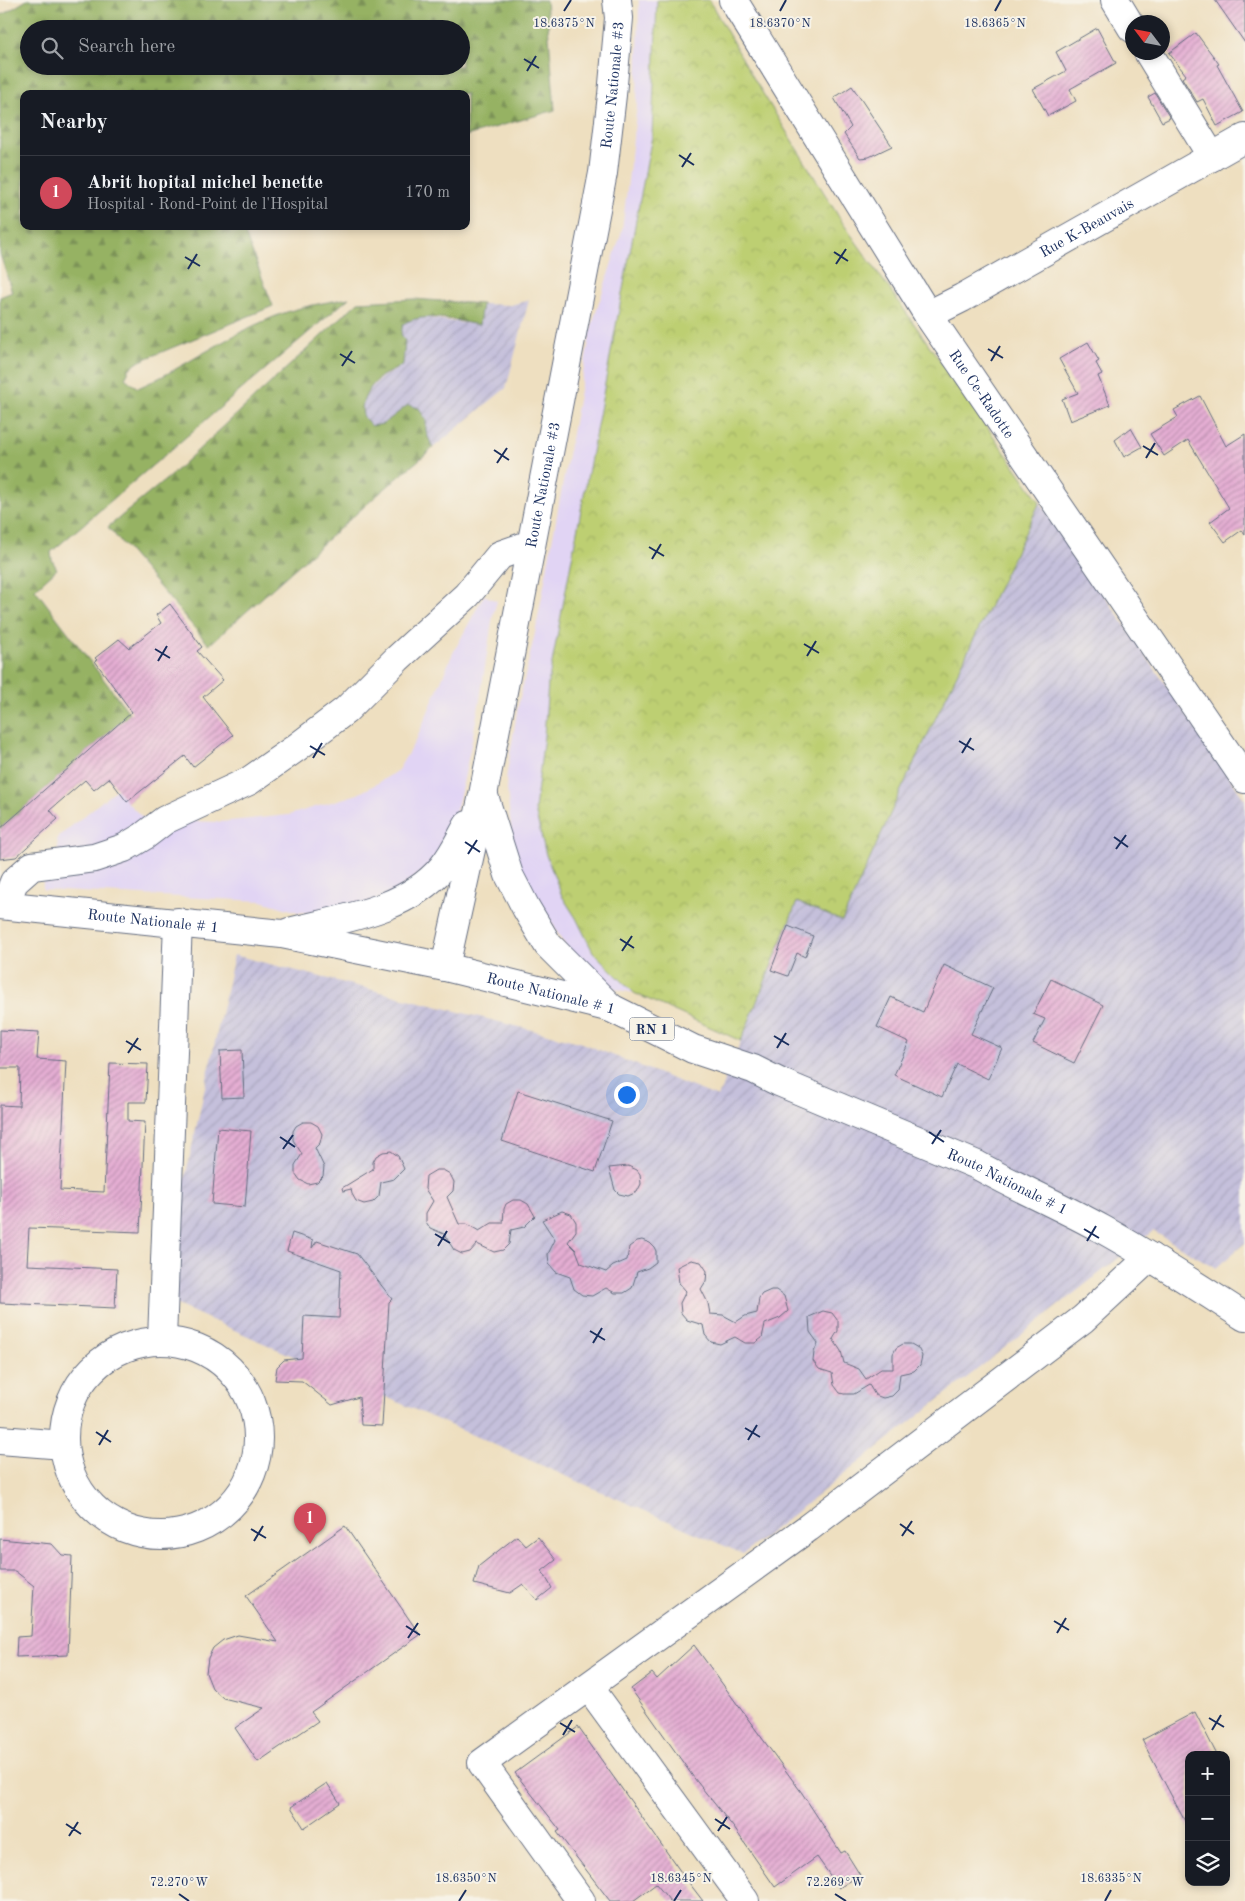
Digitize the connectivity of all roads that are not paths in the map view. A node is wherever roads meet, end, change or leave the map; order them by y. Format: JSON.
{"nodes":[{"id":1,"x":617,"y":0,"type":"edge"},
{"id":2,"x":733,"y":0,"type":"edge"},
{"id":3,"x":1115,"y":0,"type":"edge"},
{"id":4,"x":1125,"y":16,"type":"edge"},
{"id":5,"x":1153,"y":60,"type":"edge"},
{"id":6,"x":1245,"y":138,"type":"edge"},
{"id":7,"x":1212,"y":157,"type":"junction"},
{"id":8,"x":946,"y":306,"type":"junction"},
{"id":9,"x":531,"y":544,"type":"junction"},
{"id":10,"x":1245,"y":780,"type":"edge"},
{"id":11,"x":483,"y":795,"type":"junction"},
{"id":12,"x":3,"y":905,"type":"edge"},
{"id":13,"x":178,"y":922,"type":"junction"},
{"id":14,"x":282,"y":934,"type":"junction"},
{"id":15,"x":445,"y":967,"type":"junction"},
{"id":16,"x":611,"y":1008,"type":"junction"},
{"id":17,"x":1150,"y":1257,"type":"junction"},
{"id":18,"x":1245,"y":1318,"type":"edge"},
{"id":19,"x":162,"y":1339,"type":"junction"},
{"id":20,"x":0,"y":1440,"type":"edge"},
{"id":21,"x":64,"y":1444,"type":"junction"},
{"id":22,"x":589,"y":1687,"type":"junction"},
{"id":23,"x":581,"y":1901,"type":"edge"},
{"id":24,"x":745,"y":1901,"type":"edge"}],
"edges":[{"from":1,"to":9,"type":"street","name":"Route Nationale #3"},
{"from":2,"to":8,"type":"street","name":"Rue Ce-Radotte"},
{"from":3,"to":4,"type":"street"},
{"from":5,"to":7,"type":"street"},
{"from":6,"to":7,"type":"street","name":"Rue K-Beauvais"},
{"from":7,"to":8,"type":"street","name":"Rue K-Beauvais"},
{"from":8,"to":10,"type":"street","name":"Rue Ce-Radotte"},
{"from":9,"to":11,"type":"street","name":"Route Nationale #3"},
{"from":9,"to":12,"type":"street"},
{"from":11,"to":14,"type":"street"},
{"from":11,"to":15,"type":"street","name":"Route Nationale #3"},
{"from":11,"to":16,"type":"street"},
{"from":12,"to":13,"type":"street","name":"Route Nationale # 1","number":"RN 1"},
{"from":13,"to":14,"type":"street","name":"Route Nationale # 1","number":"RN 1"},
{"from":13,"to":19,"type":"street"},
{"from":14,"to":15,"type":"street","name":"Route Nationale # 1","number":"RN 1"},
{"from":15,"to":16,"type":"street","name":"Route Nationale # 1","number":"RN 1"},
{"from":16,"to":17,"type":"street","name":"Route Nationale # 1","number":"RN 1"},
{"from":17,"to":18,"type":"street","name":"Route Nationale # 1","number":"RN 1"},
{"from":17,"to":22,"type":"street"},
{"from":19,"to":21,"type":"street"},
{"from":19,"to":21,"type":"street"},
{"from":20,"to":21,"type":"street"},
{"from":22,"to":23,"type":"street"},
{"from":22,"to":24,"type":"street"}]}
